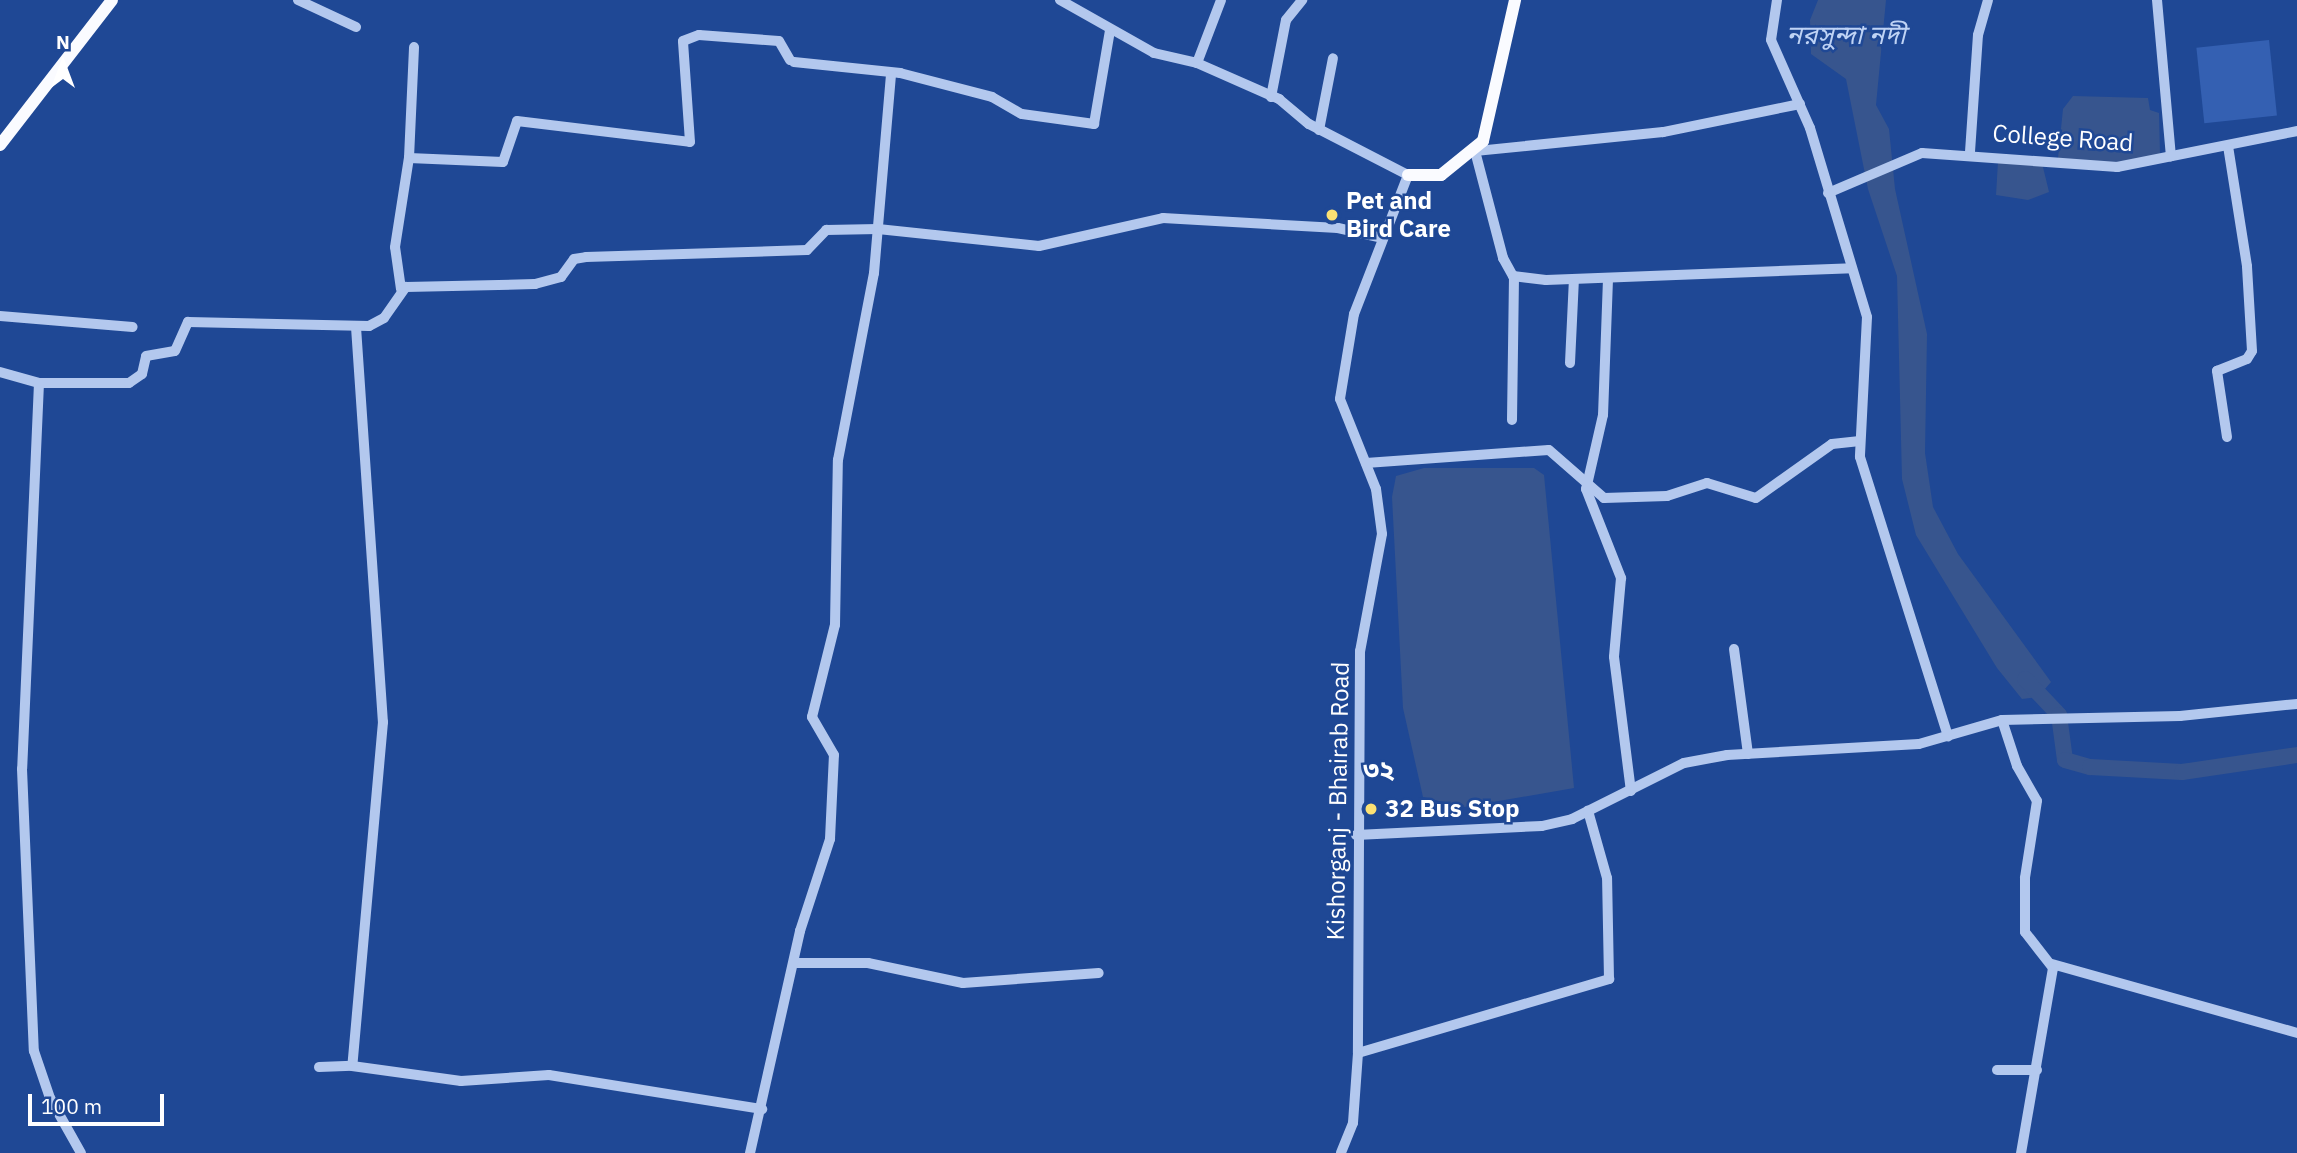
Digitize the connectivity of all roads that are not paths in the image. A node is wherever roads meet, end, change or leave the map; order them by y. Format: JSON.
{"nodes":[{"id":1,"x":112,"y":0,"type":"edge"},
{"id":2,"x":298,"y":0,"type":"edge"},
{"id":3,"x":1060,"y":0,"type":"edge"},
{"id":4,"x":1221,"y":0,"type":"edge"},
{"id":5,"x":1302,"y":0,"type":"edge"},
{"id":6,"x":1515,"y":0,"type":"edge"},
{"id":7,"x":1777,"y":0,"type":"edge"},
{"id":8,"x":1988,"y":0,"type":"edge"},
{"id":9,"x":2157,"y":0,"type":"edge"},
{"id":10,"x":356,"y":27,"type":"dead end"},
{"id":11,"x":1110,"y":30,"type":"junction"},
{"id":12,"x":414,"y":47,"type":"dead end"},
{"id":13,"x":1333,"y":58,"type":"dead end"},
{"id":14,"x":1197,"y":63,"type":"junction"},
{"id":15,"x":891,"y":72,"type":"junction"},
{"id":16,"x":1271,"y":97,"type":"junction"},
{"id":17,"x":1800,"y":104,"type":"junction"},
{"id":18,"x":1320,"y":130,"type":"junction"},
{"id":19,"x":2297,"y":131,"type":"edge"},
{"id":20,"x":0,"y":145,"type":"edge"},
{"id":21,"x":2228,"y":146,"type":"junction"},
{"id":22,"x":1475,"y":151,"type":"junction"},
{"id":23,"x":1970,"y":152,"type":"junction"},
{"id":24,"x":2171,"y":156,"type":"junction"},
{"id":25,"x":409,"y":158,"type":"junction"},
{"id":26,"x":1408,"y":175,"type":"junction"},
{"id":27,"x":1828,"y":193,"type":"junction"},
{"id":28,"x":878,"y":229,"type":"junction"},
{"id":29,"x":1382,"y":238,"type":"junction"},
{"id":30,"x":1852,"y":268,"type":"junction"},
{"id":31,"x":1514,"y":276,"type":"junction"},
{"id":32,"x":1574,"y":279,"type":"junction"},
{"id":33,"x":1608,"y":279,"type":"junction"},
{"id":34,"x":401,"y":289,"type":"junction"},
{"id":35,"x":0,"y":316,"type":"edge"},
{"id":36,"x":133,"y":327,"type":"dead end"},
{"id":37,"x":356,"y":327,"type":"junction"},
{"id":38,"x":1570,"y":363,"type":"dead end"},
{"id":39,"x":0,"y":372,"type":"edge"},
{"id":40,"x":39,"y":383,"type":"junction"},
{"id":41,"x":1512,"y":420,"type":"dead end"},
{"id":42,"x":2227,"y":437,"type":"dead end"},
{"id":43,"x":1860,"y":442,"type":"junction"},
{"id":44,"x":1366,"y":463,"type":"junction"},
{"id":45,"x":1586,"y":489,"type":"junction"},
{"id":46,"x":1734,"y":649,"type":"dead end"},
{"id":47,"x":2297,"y":704,"type":"edge"},
{"id":48,"x":2002,"y":720,"type":"junction"},
{"id":49,"x":1948,"y":736,"type":"junction"},
{"id":50,"x":1748,"y":754,"type":"junction"},
{"id":51,"x":1630,"y":791,"type":"junction"},
{"id":52,"x":1588,"y":811,"type":"junction"},
{"id":53,"x":1356,"y":835,"type":"junction"},
{"id":54,"x":795,"y":963,"type":"junction"},
{"id":55,"x":2052,"y":964,"type":"junction"},
{"id":56,"x":1098,"y":973,"type":"dead end"},
{"id":57,"x":2297,"y":1033,"type":"edge"},
{"id":58,"x":1357,"y":1053,"type":"junction"},
{"id":59,"x":352,"y":1066,"type":"junction"},
{"id":60,"x":319,"y":1067,"type":"dead end"},
{"id":61,"x":1997,"y":1070,"type":"dead end"},
{"id":62,"x":2037,"y":1070,"type":"junction"},
{"id":63,"x":762,"y":1109,"type":"junction"},
{"id":64,"x":81,"y":1153,"type":"edge"},
{"id":65,"x":750,"y":1153,"type":"edge"},
{"id":66,"x":1342,"y":1153,"type":"edge"},
{"id":67,"x":2021,"y":1153,"type":"edge"}],
"edges":[{"from":1,"to":20,"type":"main road"},
{"from":2,"to":10,"type":"street"},
{"from":3,"to":11,"type":"street"},
{"from":4,"to":14,"type":"street"},
{"from":5,"to":16,"type":"street"},
{"from":6,"to":22,"type":"main road"},
{"from":7,"to":17,"type":"street"},
{"from":8,"to":23,"type":"street"},
{"from":9,"to":24,"type":"street"},
{"from":11,"to":14,"type":"street"},
{"from":11,"to":15,"type":"street"},
{"from":12,"to":25,"type":"street"},
{"from":13,"to":18,"type":"street"},
{"from":14,"to":16,"type":"street"},
{"from":15,"to":25,"type":"street"},
{"from":15,"to":28,"type":"street"},
{"from":16,"to":18,"type":"street"},
{"from":17,"to":22,"type":"street"},
{"from":17,"to":27,"type":"street"},
{"from":18,"to":26,"type":"street"},
{"from":19,"to":21,"type":"street","name":"College Road"},
{"from":21,"to":24,"type":"street","name":"College Road"},
{"from":21,"to":42,"type":"street"},
{"from":22,"to":26,"type":"main road"},
{"from":22,"to":31,"type":"street"},
{"from":23,"to":24,"type":"street","name":"College Road"},
{"from":23,"to":27,"type":"street","name":"College Road"},
{"from":25,"to":34,"type":"street"},
{"from":26,"to":29,"type":"street","name":"Kishorganj - Bhairab Road"},
{"from":27,"to":30,"type":"street"},
{"from":28,"to":29,"type":"street"},
{"from":28,"to":34,"type":"street"},
{"from":28,"to":54,"type":"street"},
{"from":29,"to":44,"type":"street","name":"Kishorganj - Bhairab Road"},
{"from":30,"to":33,"type":"street"},
{"from":30,"to":43,"type":"street"},
{"from":31,"to":32,"type":"street"},
{"from":31,"to":41,"type":"street"},
{"from":32,"to":33,"type":"street"},
{"from":32,"to":38,"type":"street"},
{"from":33,"to":45,"type":"street"},
{"from":34,"to":37,"type":"street"},
{"from":35,"to":36,"type":"street"},
{"from":37,"to":40,"type":"street"},
{"from":37,"to":59,"type":"street"},
{"from":39,"to":40,"type":"street"},
{"from":40,"to":64,"type":"street"},
{"from":43,"to":45,"type":"street"},
{"from":43,"to":49,"type":"street"},
{"from":44,"to":45,"type":"street"},
{"from":44,"to":53,"type":"street","name":"Kishorganj - Bhairab Road"},
{"from":45,"to":51,"type":"street"},
{"from":46,"to":50,"type":"street"},
{"from":47,"to":48,"type":"street"},
{"from":48,"to":49,"type":"street"},
{"from":48,"to":55,"type":"street"},
{"from":49,"to":50,"type":"street"},
{"from":50,"to":51,"type":"street"},
{"from":51,"to":52,"type":"street"},
{"from":52,"to":53,"type":"street"},
{"from":52,"to":58,"type":"street"},
{"from":53,"to":58,"type":"street","name":"Kishorganj - Bhairab Road"},
{"from":54,"to":56,"type":"street"},
{"from":54,"to":63,"type":"street"},
{"from":55,"to":57,"type":"street"},
{"from":55,"to":62,"type":"street"},
{"from":58,"to":66,"type":"street","name":"Kishorganj - Bhairab Road"},
{"from":59,"to":60,"type":"street"},
{"from":59,"to":63,"type":"street"},
{"from":61,"to":62,"type":"street"},
{"from":62,"to":67,"type":"street"},
{"from":63,"to":65,"type":"street"}]}
